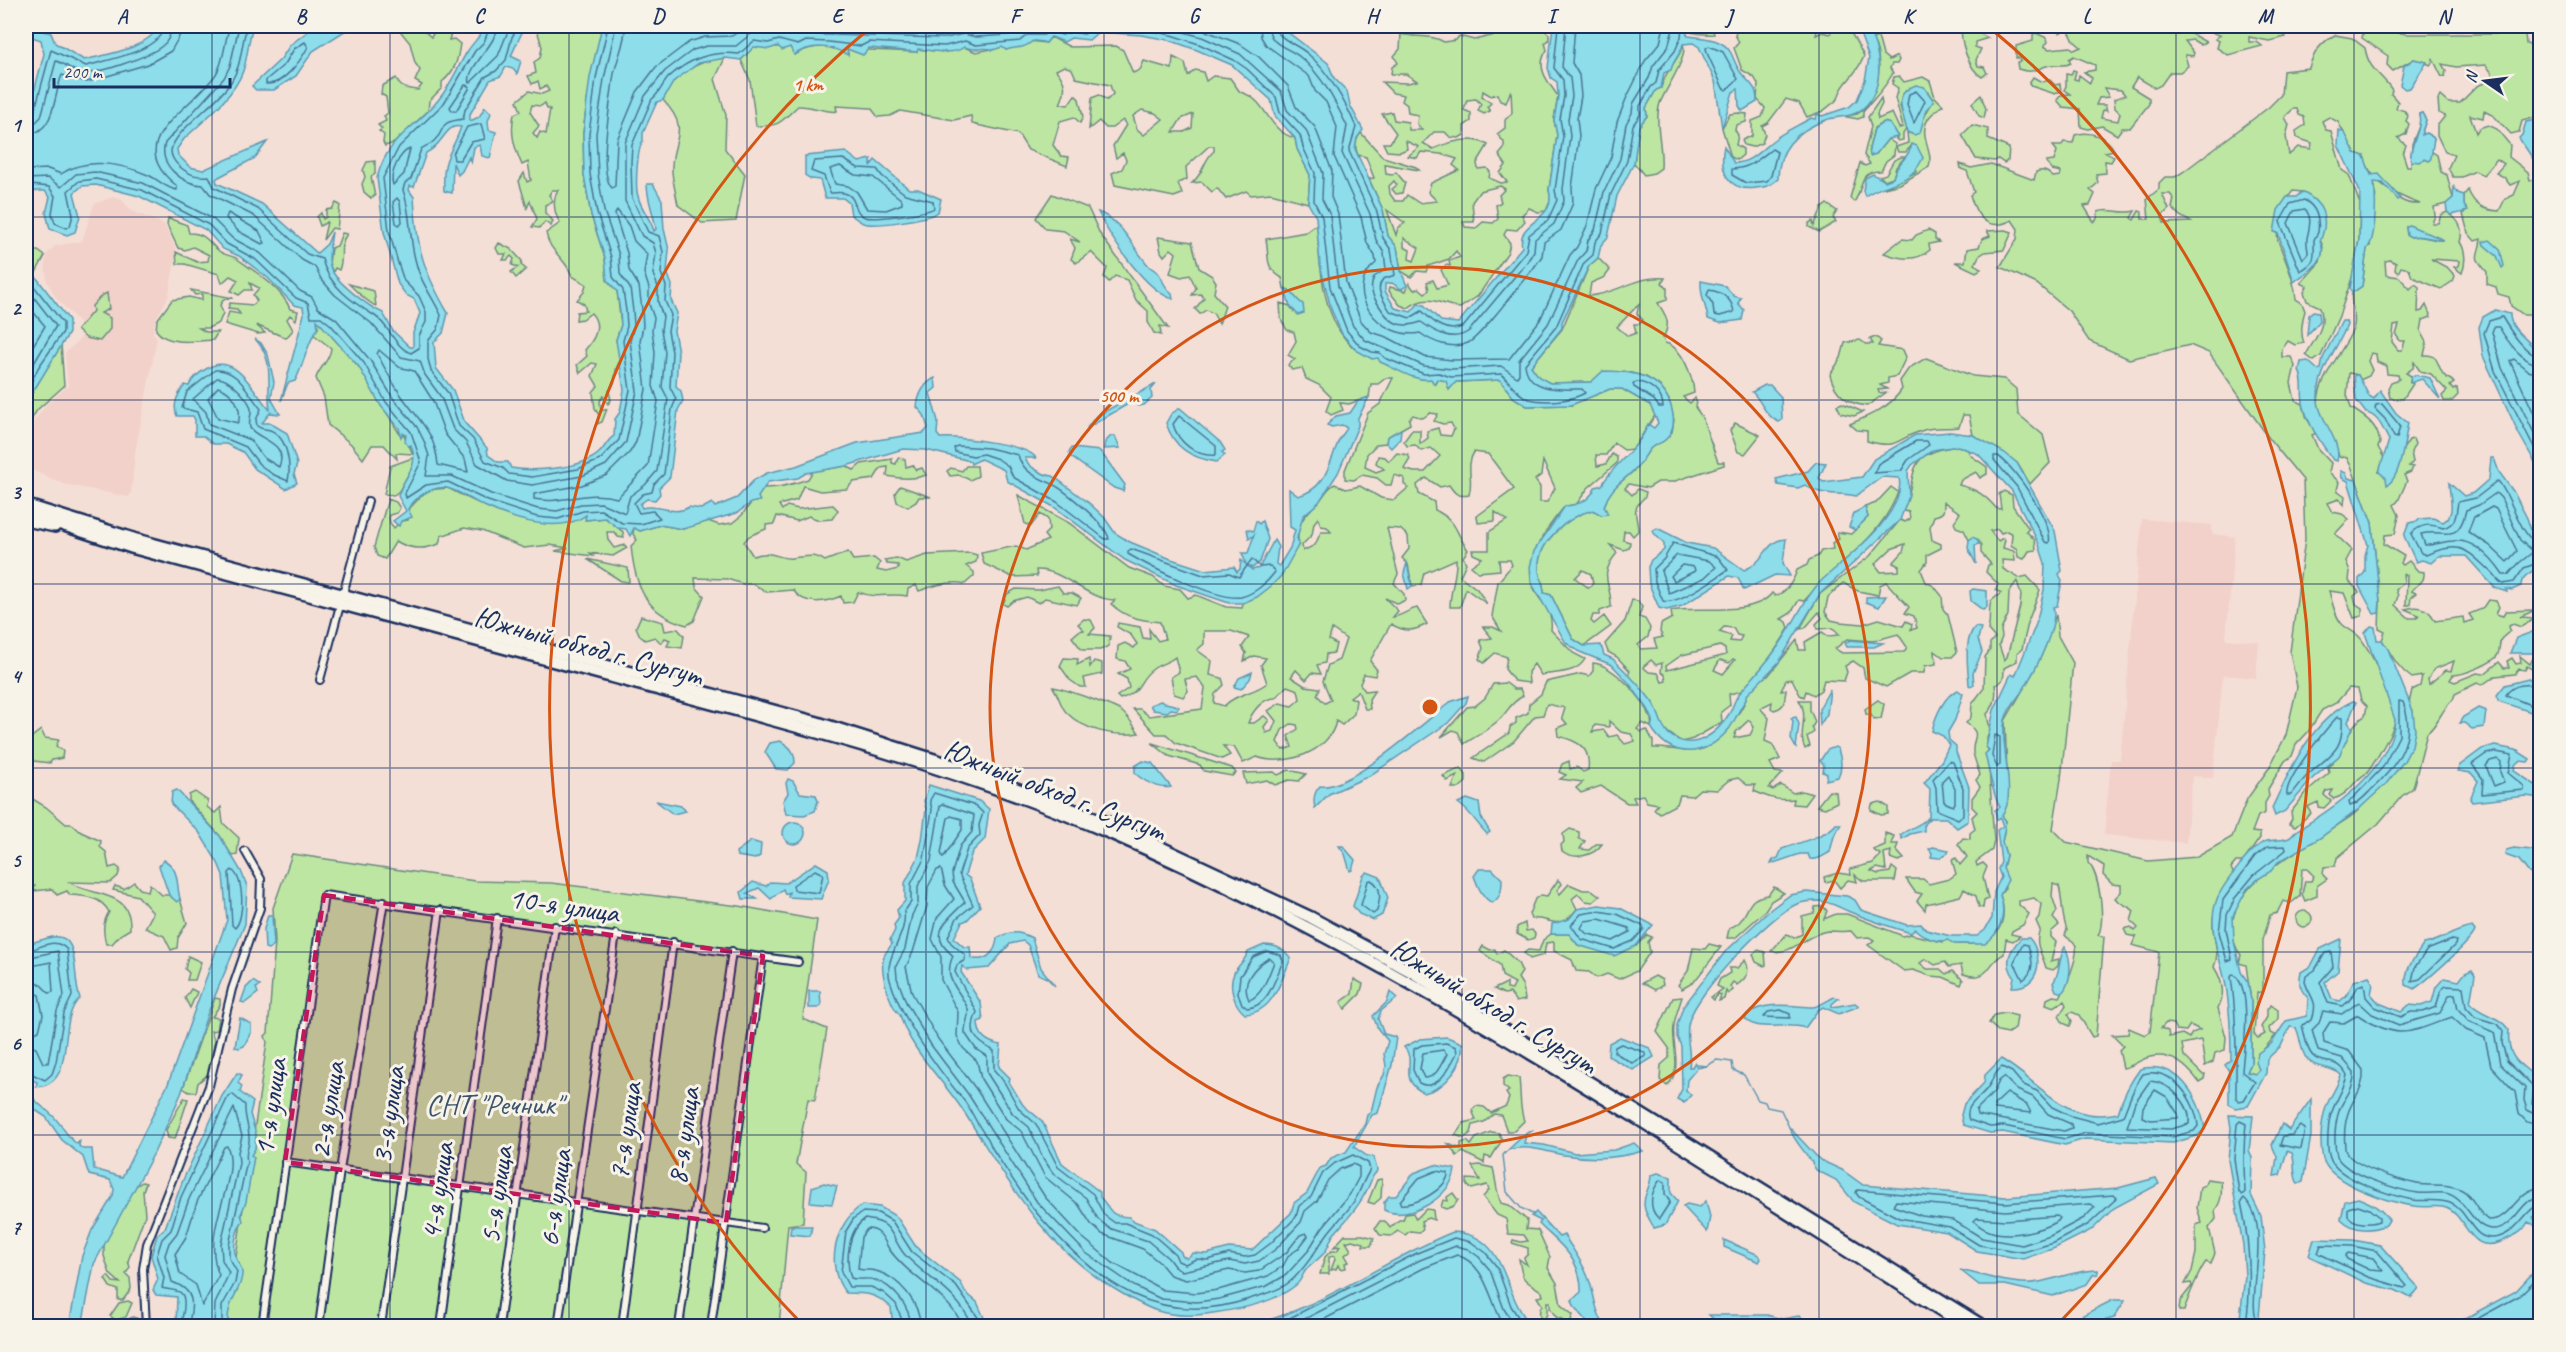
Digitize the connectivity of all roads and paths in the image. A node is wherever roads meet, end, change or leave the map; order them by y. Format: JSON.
{"nodes":[{"id":1,"x":368,"y":501,"type":"dead end"},
{"id":2,"x":26,"y":505,"type":"edge"},
{"id":3,"x":29,"y":517,"type":"edge"},
{"id":4,"x":134,"y":543,"type":"junction"},
{"id":5,"x":341,"y":599,"type":"junction"},
{"id":6,"x":320,"y":680,"type":"dead end"},
{"id":7,"x":245,"y":851,"type":"dead end"},
{"id":8,"x":324,"y":895,"type":"joint"},
{"id":9,"x":384,"y":901,"type":"junction"},
{"id":10,"x":440,"y":910,"type":"junction"},
{"id":11,"x":497,"y":918,"type":"junction"},
{"id":12,"x":555,"y":926,"type":"junction"},
{"id":13,"x":616,"y":934,"type":"junction"},
{"id":14,"x":673,"y":942,"type":"junction"},
{"id":15,"x":732,"y":951,"type":"junction"},
{"id":16,"x":763,"y":956,"type":"junction"},
{"id":17,"x":798,"y":962,"type":"dead end"},
{"id":18,"x":285,"y":1162,"type":"junction"},
{"id":19,"x":340,"y":1170,"type":"junction"},
{"id":20,"x":401,"y":1177,"type":"junction"},
{"id":21,"x":461,"y":1185,"type":"junction"},
{"id":22,"x":519,"y":1193,"type":"junction"},
{"id":23,"x":578,"y":1201,"type":"junction"},
{"id":24,"x":637,"y":1209,"type":"junction"},
{"id":25,"x":694,"y":1218,"type":"junction"},
{"id":26,"x":726,"y":1223,"type":"junction"},
{"id":27,"x":762,"y":1228,"type":"dead end"},
{"id":28,"x":146,"y":1326,"type":"edge"},
{"id":29,"x":262,"y":1326,"type":"edge"},
{"id":30,"x":320,"y":1326,"type":"edge"},
{"id":31,"x":381,"y":1326,"type":"edge"},
{"id":32,"x":441,"y":1326,"type":"edge"},
{"id":33,"x":499,"y":1326,"type":"edge"},
{"id":34,"x":558,"y":1326,"type":"edge"},
{"id":35,"x":622,"y":1326,"type":"edge"},
{"id":36,"x":679,"y":1326,"type":"edge"},
{"id":37,"x":711,"y":1326,"type":"edge"},
{"id":38,"x":1966,"y":1326,"type":"edge"},
{"id":39,"x":1983,"y":1326,"type":"edge"}],
"edges":[{"from":1,"to":5,"type":"street"},
{"from":2,"to":4,"type":"highway","name":"Южный обход г. Сургут"},
{"from":3,"to":4,"type":"highway","name":"Южный обход г. Сургут"},
{"from":4,"to":5,"type":"highway","name":"Южный обход г. Сургут"},
{"from":5,"to":6,"type":"street"},
{"from":5,"to":38,"type":"highway","name":"Южный обход г. Сургут"},
{"from":5,"to":39,"type":"highway","name":"Южный обход г. Сургут"},
{"from":7,"to":28,"type":"street"},
{"from":8,"to":9,"type":"street","name":"10-я улица"},
{"from":8,"to":18,"type":"street","name":"1-я улица"},
{"from":9,"to":10,"type":"street","name":"10-я улица"},
{"from":9,"to":19,"type":"street","name":"2-я улица"},
{"from":10,"to":11,"type":"street","name":"10-я улица"},
{"from":10,"to":20,"type":"street","name":"3-я улица"},
{"from":11,"to":12,"type":"street","name":"10-я улица"},
{"from":11,"to":21,"type":"street","name":"4-я улица"},
{"from":12,"to":13,"type":"street","name":"10-я улица"},
{"from":12,"to":22,"type":"street","name":"5-я улица"},
{"from":13,"to":14,"type":"street","name":"10-я улица"},
{"from":13,"to":23,"type":"street","name":"6-я улица"},
{"from":14,"to":15,"type":"street","name":"10-я улица"},
{"from":14,"to":24,"type":"street","name":"7-я улица"},
{"from":15,"to":16,"type":"street","name":"10-я улица"},
{"from":15,"to":25,"type":"street","name":"8-я улица"},
{"from":16,"to":17,"type":"street","name":"10-я улица"},
{"from":16,"to":26,"type":"street"},
{"from":18,"to":19,"type":"street"},
{"from":18,"to":29,"type":"street","name":"1-я улица"},
{"from":19,"to":20,"type":"street"},
{"from":19,"to":30,"type":"street","name":"2-я улица"},
{"from":20,"to":21,"type":"street"},
{"from":20,"to":31,"type":"street","name":"3-я улица"},
{"from":21,"to":22,"type":"street"},
{"from":21,"to":32,"type":"street","name":"4-я улица"},
{"from":22,"to":23,"type":"street"},
{"from":22,"to":33,"type":"street","name":"5-я улица"},
{"from":23,"to":24,"type":"street"},
{"from":23,"to":34,"type":"street","name":"6-я улица"},
{"from":24,"to":25,"type":"street"},
{"from":24,"to":35,"type":"street","name":"7-я улица"},
{"from":25,"to":26,"type":"street"},
{"from":25,"to":36,"type":"street","name":"8-я улица"},
{"from":26,"to":27,"type":"street"},
{"from":26,"to":37,"type":"street"}]}
